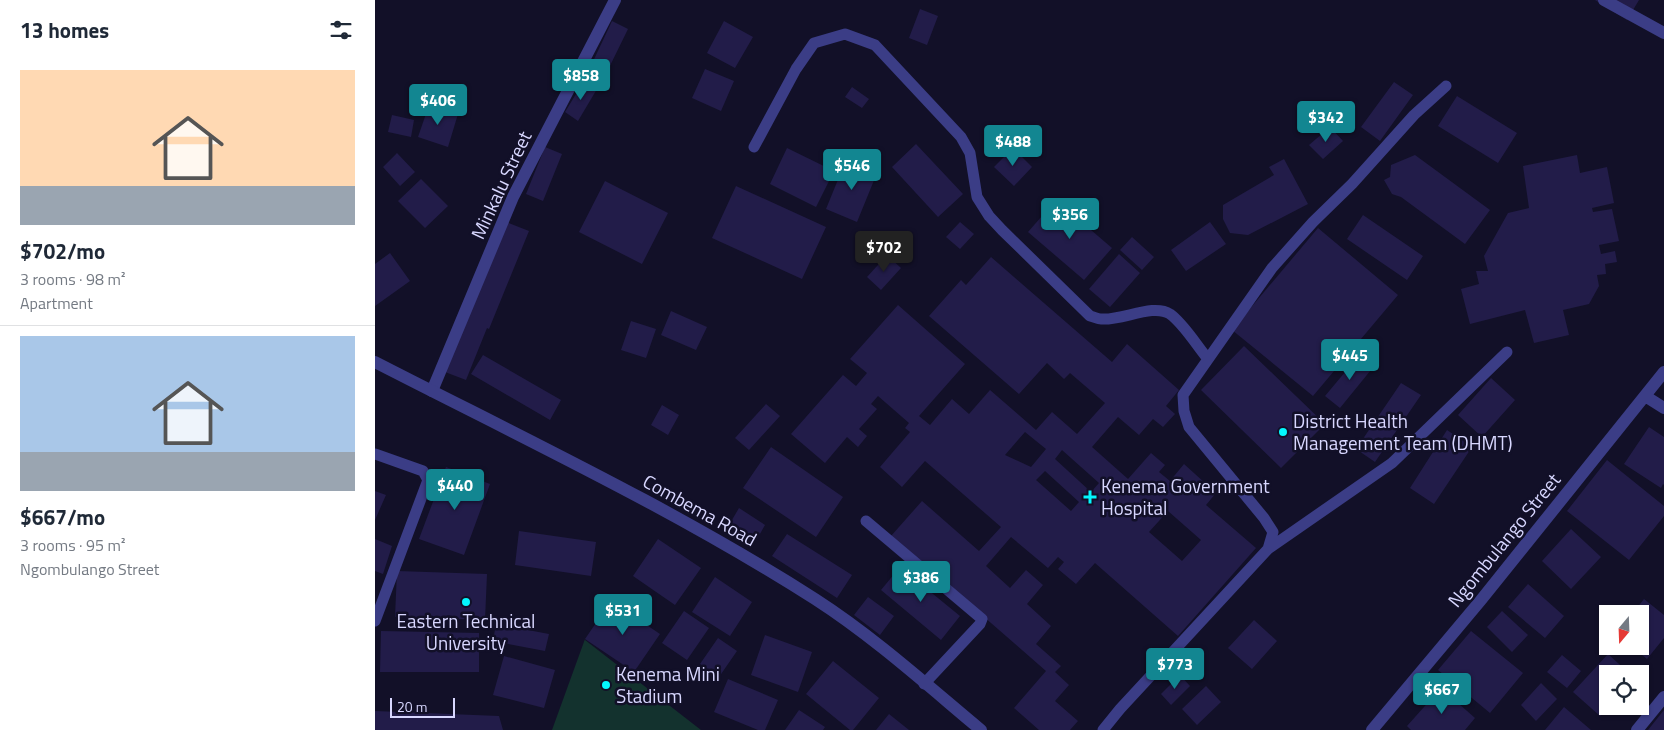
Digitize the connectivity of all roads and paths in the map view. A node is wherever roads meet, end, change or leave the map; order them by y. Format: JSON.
{"nodes":[{"id":1,"x":615,"y":0,"type":"edge"},
{"id":2,"x":1604,"y":0,"type":"edge"},
{"id":3,"x":1664,"y":33,"type":"edge"},
{"id":4,"x":1446,"y":86,"type":"dead end"},
{"id":5,"x":753,"y":147,"type":"dead end"},
{"id":6,"x":1507,"y":352,"type":"dead end"},
{"id":7,"x":1208,"y":359,"type":"junction"},
{"id":8,"x":375,"y":362,"type":"edge"},
{"id":9,"x":1664,"y":372,"type":"edge"},
{"id":10,"x":432,"y":391,"type":"junction"},
{"id":11,"x":1645,"y":396,"type":"junction"},
{"id":12,"x":1664,"y":408,"type":"edge"},
{"id":13,"x":375,"y":454,"type":"edge"},
{"id":14,"x":866,"y":521,"type":"dead end"},
{"id":15,"x":1268,"y":549,"type":"junction"},
{"id":16,"x":375,"y":621,"type":"edge"},
{"id":17,"x":925,"y":684,"type":"junction"},
{"id":18,"x":1664,"y":697,"type":"edge"},
{"id":19,"x":981,"y":730,"type":"edge"},
{"id":20,"x":1103,"y":730,"type":"edge"},
{"id":21,"x":1371,"y":730,"type":"edge"},
{"id":22,"x":1637,"y":730,"type":"edge"}],
"edges":[{"from":1,"to":10,"type":"street","name":"Minkalu Street"},
{"from":2,"to":3,"type":"street"},
{"from":4,"to":7,"type":"lane"},
{"from":5,"to":7,"type":"lane"},
{"from":6,"to":15,"type":"lane"},
{"from":7,"to":15,"type":"lane"},
{"from":8,"to":10,"type":"street","name":"Combema Road"},
{"from":9,"to":11,"type":"street","name":"Ngombulango Street"},
{"from":10,"to":17,"type":"street","name":"Combema Road"},
{"from":11,"to":12,"type":"street"},
{"from":11,"to":21,"type":"street","name":"Ngombulango Street"},
{"from":13,"to":16,"type":"lane"},
{"from":14,"to":17,"type":"lane"},
{"from":15,"to":20,"type":"lane"},
{"from":17,"to":19,"type":"street","name":"Combema Road"},
{"from":18,"to":22,"type":"street"}]}
